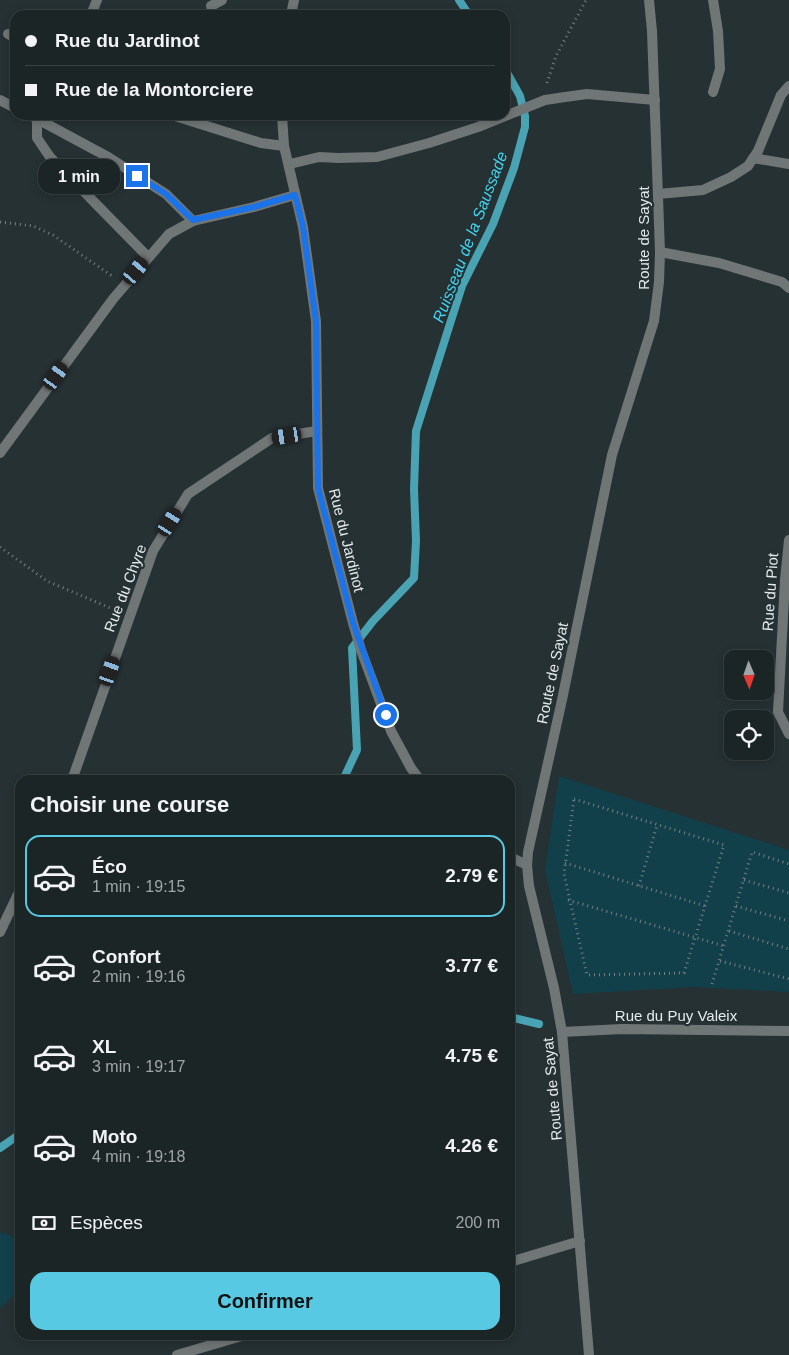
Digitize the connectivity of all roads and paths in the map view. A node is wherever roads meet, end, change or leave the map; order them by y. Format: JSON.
{"nodes":[{"id":1,"x":222,"y":0,"type":"edge"},
{"id":2,"x":586,"y":0,"type":"edge"},
{"id":3,"x":649,"y":0,"type":"edge"},
{"id":4,"x":713,"y":0,"type":"edge"},
{"id":5,"x":211,"y":6,"type":"dead end"},
{"id":6,"x":789,"y":86,"type":"edge"},
{"id":7,"x":713,"y":92,"type":"dead end"},
{"id":8,"x":545,"y":100,"type":"junction"},
{"id":9,"x":655,"y":100,"type":"junction"},
{"id":10,"x":510,"y":114,"type":"edge"},
{"id":11,"x":35,"y":120,"type":"edge"},
{"id":12,"x":41,"y":120,"type":"edge"},
{"id":13,"x":188,"y":120,"type":"edge"},
{"id":14,"x":282,"y":120,"type":"edge"},
{"id":15,"x":495,"y":120,"type":"edge"},
{"id":16,"x":284,"y":146,"type":"junction"},
{"id":17,"x":754,"y":158,"type":"junction"},
{"id":18,"x":290,"y":164,"type":"junction"},
{"id":19,"x":789,"y":164,"type":"edge"},
{"id":20,"x":658,"y":194,"type":"junction"},
{"id":21,"x":295,"y":195,"type":"junction"},
{"id":22,"x":193,"y":220,"type":"junction"},
{"id":23,"x":0,"y":222,"type":"edge"},
{"id":24,"x":660,"y":252,"type":"junction"},
{"id":25,"x":148,"y":257,"type":"junction"},
{"id":26,"x":124,"y":285,"type":"junction"},
{"id":27,"x":789,"y":288,"type":"edge"},
{"id":28,"x":316,"y":431,"type":"junction"},
{"id":29,"x":0,"y":453,"type":"edge"},
{"id":30,"x":789,"y":540,"type":"edge"},
{"id":31,"x":0,"y":547,"type":"edge"},
{"id":32,"x":130,"y":616,"type":"junction"},
{"id":33,"x":789,"y":734,"type":"edge"},
{"id":34,"x":74,"y":775,"type":"edge"},
{"id":35,"x":416,"y":775,"type":"edge"},
{"id":36,"x":657,"y":825,"type":"junction"},
{"id":37,"x":515,"y":859,"type":"edge"},
{"id":38,"x":565,"y":863,"type":"junction"},
{"id":39,"x":789,"y":864,"type":"edge"},
{"id":40,"x":527,"y":865,"type":"junction"},
{"id":41,"x":744,"y":880,"type":"junction"},
{"id":42,"x":639,"y":886,"type":"junction"},
{"id":43,"x":789,"y":893,"type":"edge"},
{"id":44,"x":15,"y":900,"type":"edge"},
{"id":45,"x":568,"y":900,"type":"junction"},
{"id":46,"x":705,"y":906,"type":"junction"},
{"id":47,"x":736,"y":906,"type":"junction"},
{"id":48,"x":789,"y":921,"type":"edge"},
{"id":49,"x":729,"y":931,"type":"junction"},
{"id":50,"x":0,"y":932,"type":"edge"},
{"id":51,"x":694,"y":937,"type":"junction"},
{"id":52,"x":724,"y":946,"type":"junction"},
{"id":53,"x":789,"y":949,"type":"edge"},
{"id":54,"x":720,"y":961,"type":"junction"},
{"id":55,"x":789,"y":979,"type":"edge"},
{"id":56,"x":712,"y":984,"type":"dead end"},
{"id":57,"x":789,"y":1031,"type":"edge"},
{"id":58,"x":562,"y":1032,"type":"junction"},
{"id":59,"x":580,"y":1241,"type":"junction"},
{"id":60,"x":515,"y":1260,"type":"edge"},
{"id":61,"x":228,"y":1340,"type":"edge"},
{"id":62,"x":177,"y":1355,"type":"edge"},
{"id":63,"x":589,"y":1355,"type":"edge"}],
"edges":[{"from":1,"to":5,"type":"street"},
{"from":2,"to":8,"type":"path"},
{"from":3,"to":9,"type":"street","name":"Route de Sayat"},
{"from":4,"to":7,"type":"street"},
{"from":6,"to":17,"type":"street"},
{"from":8,"to":9,"type":"street"},
{"from":8,"to":10,"type":"street"},
{"from":9,"to":20,"type":"street","name":"Route de Sayat"},
{"from":11,"to":25,"type":"street"},
{"from":12,"to":22,"type":"street"},
{"from":13,"to":16,"type":"street"},
{"from":14,"to":16,"type":"street","name":"Rue du Jardinot"},
{"from":15,"to":18,"type":"street"},
{"from":16,"to":18,"type":"street","name":"Rue du Jardinot"},
{"from":17,"to":19,"type":"street"},
{"from":17,"to":20,"type":"street"},
{"from":18,"to":21,"type":"street","name":"Rue du Jardinot"},
{"from":20,"to":24,"type":"street","name":"Route de Sayat"},
{"from":21,"to":22,"type":"street"},
{"from":21,"to":28,"type":"street","name":"Rue du Jardinot"},
{"from":22,"to":25,"type":"street"},
{"from":23,"to":26,"type":"path"},
{"from":24,"to":27,"type":"street"},
{"from":24,"to":40,"type":"street","name":"Route de Sayat"},
{"from":25,"to":26,"type":"street"},
{"from":26,"to":29,"type":"street"},
{"from":28,"to":32,"type":"street","name":"Rue du Chyre"},
{"from":28,"to":35,"type":"street","name":"Rue du Jardinot"},
{"from":30,"to":33,"type":"street","name":"Rue du Piot"},
{"from":31,"to":32,"type":"path"},
{"from":32,"to":34,"type":"street","name":"Rue du Chyre"},
{"from":36,"to":38,"type":"path"},
{"from":36,"to":42,"type":"path"},
{"from":36,"to":46,"type":"path"},
{"from":37,"to":40,"type":"street"},
{"from":38,"to":42,"type":"path"},
{"from":38,"to":45,"type":"path"},
{"from":39,"to":41,"type":"path"},
{"from":40,"to":58,"type":"street","name":"Route de Sayat"},
{"from":41,"to":43,"type":"path"},
{"from":41,"to":47,"type":"path"},
{"from":42,"to":46,"type":"path"},
{"from":44,"to":50,"type":"street"},
{"from":45,"to":51,"type":"path"},
{"from":45,"to":51,"type":"path"},
{"from":46,"to":51,"type":"path"},
{"from":47,"to":48,"type":"path"},
{"from":47,"to":49,"type":"path"},
{"from":49,"to":52,"type":"path"},
{"from":49,"to":53,"type":"path"},
{"from":51,"to":52,"type":"path"},
{"from":52,"to":54,"type":"path"},
{"from":54,"to":55,"type":"path"},
{"from":54,"to":56,"type":"path"},
{"from":57,"to":58,"type":"street","name":"Rue du Puy Valeix"},
{"from":58,"to":59,"type":"street","name":"Route de Sayat"},
{"from":59,"to":60,"type":"street"},
{"from":59,"to":63,"type":"street","name":"Route de Sayat"},
{"from":61,"to":62,"type":"street"}]}
